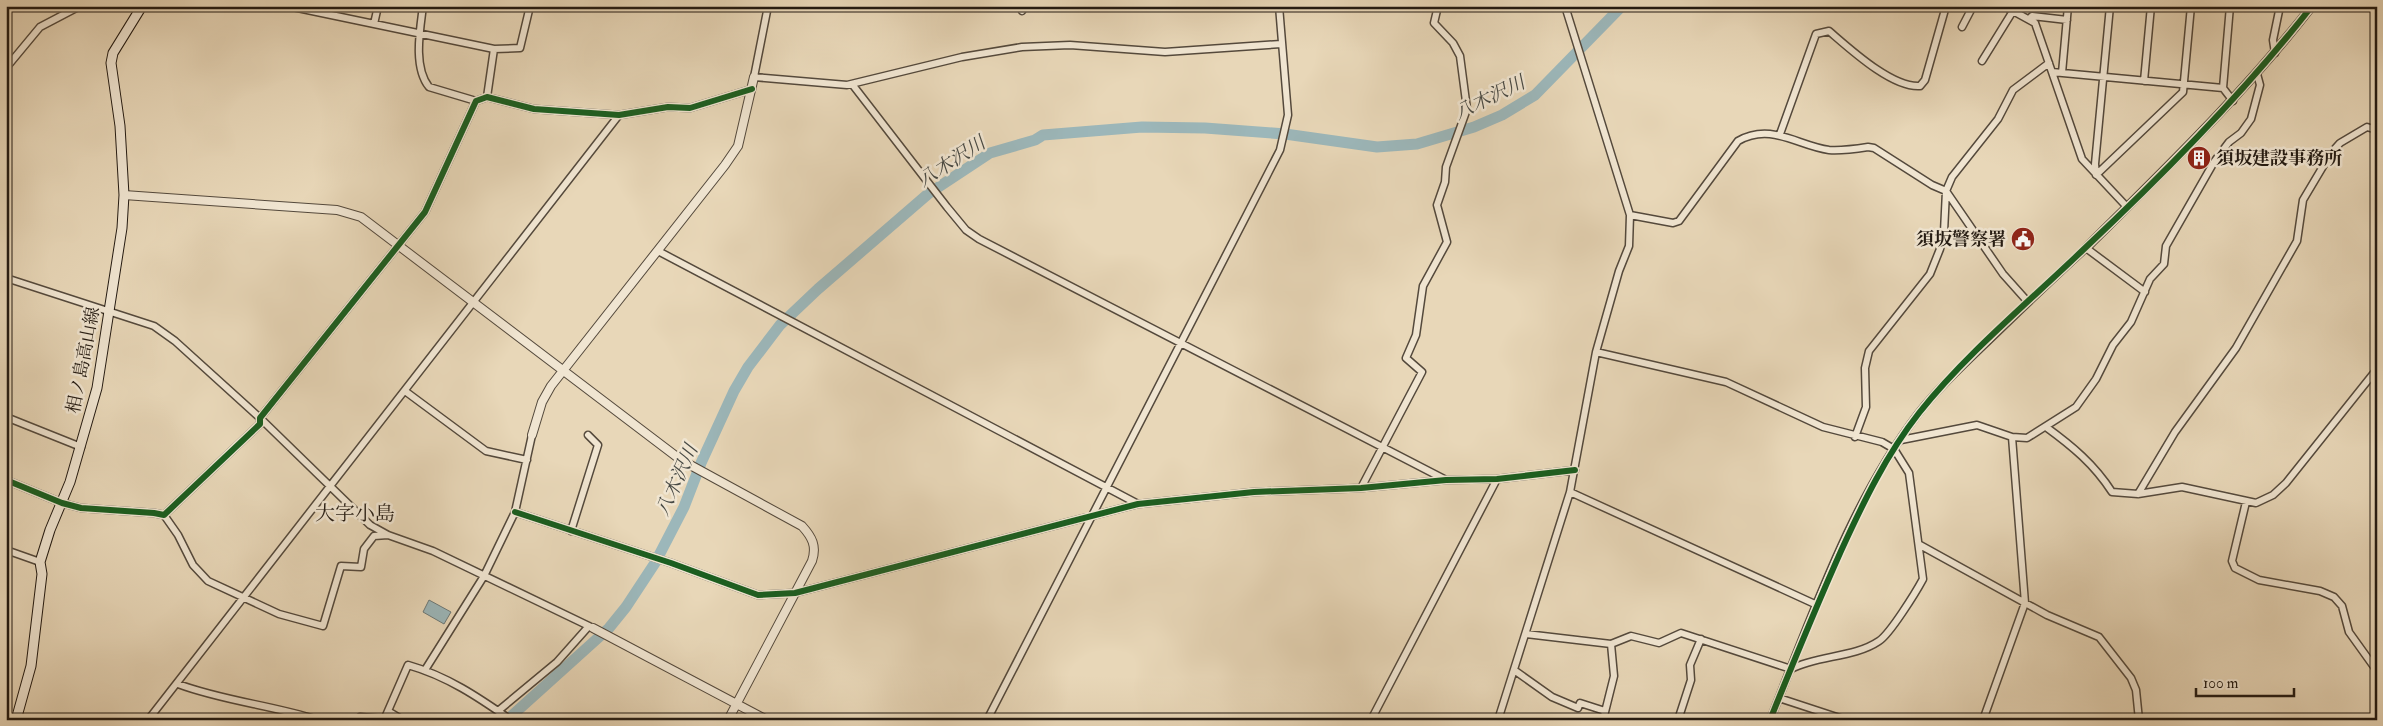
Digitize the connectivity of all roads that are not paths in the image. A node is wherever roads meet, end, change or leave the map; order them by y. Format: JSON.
{"nodes":[{"id":1,"x":80,"y":6,"type":"edge"},
{"id":2,"x":142,"y":6,"type":"edge"},
{"id":3,"x":288,"y":6,"type":"edge"},
{"id":4,"x":378,"y":6,"type":"edge"},
{"id":5,"x":423,"y":6,"type":"edge"},
{"id":6,"x":530,"y":6,"type":"edge"},
{"id":7,"x":768,"y":6,"type":"edge"},
{"id":8,"x":1279,"y":6,"type":"edge"},
{"id":9,"x":1438,"y":6,"type":"edge"},
{"id":10,"x":1564,"y":6,"type":"edge"},
{"id":11,"x":1946,"y":6,"type":"edge"},
{"id":12,"x":1973,"y":6,"type":"edge"},
{"id":13,"x":2004,"y":6,"type":"edge"},
{"id":14,"x":2068,"y":6,"type":"edge"},
{"id":15,"x":2110,"y":6,"type":"edge"},
{"id":16,"x":2151,"y":6,"type":"edge"},
{"id":17,"x":2191,"y":6,"type":"edge"},
{"id":18,"x":2230,"y":6,"type":"edge"},
{"id":19,"x":2280,"y":6,"type":"edge"},
{"id":20,"x":2312,"y":6,"type":"edge"},
{"id":21,"x":2013,"y":11,"type":"junction"},
{"id":22,"x":2029,"y":19,"type":"junction"},
{"id":23,"x":2067,"y":20,"type":"junction"},
{"id":24,"x":374,"y":24,"type":"junction"},
{"id":25,"x":1962,"y":27,"type":"dead end"},
{"id":26,"x":420,"y":34,"type":"junction"},
{"id":27,"x":1281,"y":44,"type":"junction"},
{"id":28,"x":494,"y":49,"type":"junction"},
{"id":29,"x":2275,"y":53,"type":"junction"},
{"id":30,"x":1982,"y":61,"type":"dead end"},
{"id":31,"x":2049,"y":63,"type":"junction"},
{"id":32,"x":6,"y":68,"type":"edge"},
{"id":33,"x":2052,"y":72,"type":"junction"},
{"id":34,"x":2062,"y":73,"type":"junction"},
{"id":35,"x":2257,"y":74,"type":"junction"},
{"id":36,"x":754,"y":77,"type":"junction"},
{"id":37,"x":2103,"y":77,"type":"junction"},
{"id":38,"x":2144,"y":81,"type":"junction"},
{"id":39,"x":852,"y":84,"type":"junction"},
{"id":40,"x":2184,"y":84,"type":"junction"},
{"id":41,"x":752,"y":88,"type":"junction"},
{"id":42,"x":2223,"y":88,"type":"junction"},
{"id":43,"x":487,"y":97,"type":"junction"},
{"id":44,"x":476,"y":100,"type":"junction"},
{"id":45,"x":2233,"y":101,"type":"junction"},
{"id":46,"x":620,"y":115,"type":"junction"},
{"id":47,"x":2377,"y":130,"type":"edge"},
{"id":48,"x":1780,"y":134,"type":"junction"},
{"id":49,"x":2096,"y":175,"type":"junction"},
{"id":50,"x":1946,"y":191,"type":"junction"},
{"id":51,"x":124,"y":195,"type":"junction"},
{"id":52,"x":2127,"y":206,"type":"junction"},
{"id":53,"x":1630,"y":215,"type":"junction"},
{"id":54,"x":398,"y":244,"type":"junction"},
{"id":55,"x":2086,"y":248,"type":"junction"},
{"id":56,"x":658,"y":251,"type":"junction"},
{"id":57,"x":6,"y":278,"type":"edge"},
{"id":58,"x":2145,"y":292,"type":"junction"},
{"id":59,"x":2028,"y":302,"type":"junction"},
{"id":60,"x":474,"y":304,"type":"junction"},
{"id":61,"x":109,"y":312,"type":"junction"},
{"id":62,"x":1181,"y":342,"type":"junction"},
{"id":63,"x":1596,"y":352,"type":"junction"},
{"id":64,"x":2377,"y":369,"type":"edge"},
{"id":65,"x":564,"y":370,"type":"junction"},
{"id":66,"x":405,"y":391,"type":"junction"},
{"id":67,"x":6,"y":417,"type":"edge"},
{"id":68,"x":260,"y":418,"type":"junction"},
{"id":69,"x":2046,"y":427,"type":"junction"},
{"id":70,"x":532,"y":434,"type":"joint"},
{"id":71,"x":588,"y":435,"type":"dead end"},
{"id":72,"x":1855,"y":437,"type":"junction"},
{"id":73,"x":2012,"y":437,"type":"junction"},
{"id":74,"x":1901,"y":440,"type":"junction"},
{"id":75,"x":81,"y":448,"type":"junction"},
{"id":76,"x":1384,"y":448,"type":"junction"},
{"id":77,"x":1894,"y":449,"type":"junction"},
{"id":78,"x":527,"y":460,"type":"junction"},
{"id":79,"x":1575,"y":470,"type":"junction"},
{"id":80,"x":1497,"y":479,"type":"junction"},
{"id":81,"x":6,"y":480,"type":"edge"},
{"id":82,"x":1446,"y":480,"type":"junction"},
{"id":83,"x":1107,"y":486,"type":"junction"},
{"id":84,"x":330,"y":488,"type":"junction"},
{"id":85,"x":1361,"y":488,"type":"junction"},
{"id":86,"x":1570,"y":492,"type":"junction"},
{"id":87,"x":2138,"y":494,"type":"junction"},
{"id":88,"x":2246,"y":502,"type":"junction"},
{"id":89,"x":62,"y":503,"type":"junction"},
{"id":90,"x":1138,"y":504,"type":"junction"},
{"id":91,"x":515,"y":512,"type":"junction"},
{"id":92,"x":1093,"y":515,"type":"junction"},
{"id":93,"x":164,"y":516,"type":"junction"},
{"id":94,"x":571,"y":530,"type":"junction"},
{"id":95,"x":388,"y":535,"type":"junction"},
{"id":96,"x":1920,"y":545,"type":"junction"},
{"id":97,"x":6,"y":550,"type":"edge"},
{"id":98,"x":40,"y":562,"type":"junction"},
{"id":99,"x":484,"y":576,"type":"junction"},
{"id":100,"x":796,"y":593,"type":"junction"},
{"id":101,"x":244,"y":599,"type":"junction"},
{"id":102,"x":2025,"y":603,"type":"junction"},
{"id":103,"x":1817,"y":605,"type":"junction"},
{"id":104,"x":591,"y":627,"type":"junction"},
{"id":105,"x":1526,"y":634,"type":"junction"},
{"id":106,"x":1701,"y":639,"type":"junction"},
{"id":107,"x":1611,"y":644,"type":"junction"},
{"id":108,"x":1791,"y":669,"type":"junction"},
{"id":109,"x":425,"y":670,"type":"junction"},
{"id":110,"x":1514,"y":670,"type":"junction"},
{"id":111,"x":2377,"y":670,"type":"edge"},
{"id":112,"x":178,"y":684,"type":"junction"},
{"id":113,"x":1779,"y":698,"type":"junction"},
{"id":114,"x":736,"y":704,"type":"junction"},
{"id":115,"x":498,"y":711,"type":"junction"},
{"id":116,"x":1605,"y":711,"type":"junction"},
{"id":117,"x":388,"y":712,"type":"junction"},
{"id":118,"x":360,"y":717,"type":"dead end"},
{"id":119,"x":384,"y":719,"type":"edge"},
{"id":120,"x":16,"y":720,"type":"edge"},
{"id":121,"x":148,"y":720,"type":"edge"},
{"id":122,"x":318,"y":720,"type":"edge"},
{"id":123,"x":403,"y":720,"type":"edge"},
{"id":124,"x":511,"y":720,"type":"edge"},
{"id":125,"x":728,"y":720,"type":"edge"},
{"id":126,"x":768,"y":720,"type":"edge"},
{"id":127,"x":986,"y":720,"type":"edge"},
{"id":128,"x":1371,"y":720,"type":"edge"},
{"id":129,"x":1498,"y":720,"type":"edge"},
{"id":130,"x":1603,"y":720,"type":"edge"},
{"id":131,"x":1678,"y":720,"type":"edge"},
{"id":132,"x":1770,"y":720,"type":"edge"},
{"id":133,"x":1846,"y":720,"type":"edge"},
{"id":134,"x":1983,"y":720,"type":"edge"},
{"id":135,"x":2139,"y":720,"type":"edge"}],
"edges":[{"from":1,"to":32,"type":"street"},
{"from":2,"to":51,"type":"main road","name":"相ノ島高山線"},
{"from":3,"to":24,"type":"street"},
{"from":4,"to":24,"type":"street"},
{"from":5,"to":26,"type":"street"},
{"from":6,"to":28,"type":"street"},
{"from":7,"to":36,"type":"street"},
{"from":8,"to":27,"type":"street"},
{"from":9,"to":76,"type":"street"},
{"from":10,"to":53,"type":"street"},
{"from":11,"to":48,"type":"street"},
{"from":12,"to":25,"type":"street"},
{"from":13,"to":21,"type":"street"},
{"from":14,"to":23,"type":"street"},
{"from":15,"to":37,"type":"street"},
{"from":16,"to":38,"type":"street"},
{"from":17,"to":40,"type":"street"},
{"from":18,"to":42,"type":"street"},
{"from":19,"to":29,"type":"street"},
{"from":20,"to":29,"type":"street"},
{"from":21,"to":22,"type":"street"},
{"from":21,"to":30,"type":"street"},
{"from":22,"to":23,"type":"street"},
{"from":22,"to":31,"type":"street"},
{"from":23,"to":34,"type":"street"},
{"from":24,"to":26,"type":"street"},
{"from":26,"to":28,"type":"street"},
{"from":26,"to":44,"type":"street"},
{"from":27,"to":39,"type":"street"},
{"from":27,"to":62,"type":"street"},
{"from":28,"to":43,"type":"street"},
{"from":29,"to":35,"type":"street"},
{"from":31,"to":33,"type":"street"},
{"from":31,"to":50,"type":"street"},
{"from":33,"to":34,"type":"street"},
{"from":33,"to":49,"type":"street"},
{"from":34,"to":37,"type":"street"},
{"from":35,"to":45,"type":"street"},
{"from":35,"to":58,"type":"street"},
{"from":36,"to":39,"type":"street"},
{"from":36,"to":41,"type":"street"},
{"from":37,"to":38,"type":"street"},
{"from":37,"to":49,"type":"street"},
{"from":38,"to":40,"type":"street"},
{"from":39,"to":62,"type":"street"},
{"from":40,"to":42,"type":"street"},
{"from":40,"to":49,"type":"street"},
{"from":41,"to":46,"type":"street"},
{"from":41,"to":56,"type":"street"},
{"from":42,"to":45,"type":"street"},
{"from":43,"to":44,"type":"street"},
{"from":43,"to":46,"type":"street"},
{"from":44,"to":54,"type":"street"},
{"from":45,"to":52,"type":"street"},
{"from":46,"to":60,"type":"street"},
{"from":47,"to":87,"type":"street"},
{"from":48,"to":50,"type":"street"},
{"from":48,"to":53,"type":"street"},
{"from":49,"to":52,"type":"street"},
{"from":50,"to":59,"type":"street"},
{"from":50,"to":72,"type":"street"},
{"from":51,"to":54,"type":"street"},
{"from":51,"to":61,"type":"main road","name":"相ノ島高山線"},
{"from":52,"to":55,"type":"street"},
{"from":53,"to":63,"type":"street"},
{"from":54,"to":60,"type":"street"},
{"from":54,"to":68,"type":"street"},
{"from":55,"to":58,"type":"street"},
{"from":55,"to":59,"type":"street"},
{"from":56,"to":65,"type":"street"},
{"from":56,"to":83,"type":"street"},
{"from":57,"to":61,"type":"street"},
{"from":58,"to":69,"type":"street"},
{"from":59,"to":74,"type":"street"},
{"from":60,"to":65,"type":"street"},
{"from":60,"to":66,"type":"street"},
{"from":61,"to":68,"type":"street"},
{"from":61,"to":75,"type":"main road","name":"相ノ島高山線"},
{"from":62,"to":76,"type":"street"},
{"from":62,"to":83,"type":"street"},
{"from":63,"to":72,"type":"street"},
{"from":63,"to":79,"type":"street"},
{"from":64,"to":88,"type":"street"},
{"from":65,"to":70,"type":"street"},
{"from":65,"to":100,"type":"street"},
{"from":66,"to":78,"type":"street"},
{"from":66,"to":84,"type":"street"},
{"from":67,"to":75,"type":"street"},
{"from":68,"to":84,"type":"street"},
{"from":68,"to":93,"type":"street"},
{"from":69,"to":73,"type":"street"},
{"from":69,"to":87,"type":"street"},
{"from":70,"to":78,"type":"street"},
{"from":71,"to":94,"type":"street"},
{"from":72,"to":77,"type":"street"},
{"from":73,"to":74,"type":"street"},
{"from":73,"to":102,"type":"street"},
{"from":74,"to":77,"type":"street"},
{"from":75,"to":89,"type":"main road","name":"相ノ島高山線"},
{"from":76,"to":82,"type":"street"},
{"from":76,"to":85,"type":"street"},
{"from":77,"to":96,"type":"street"},
{"from":77,"to":103,"type":"street"},
{"from":78,"to":91,"type":"street"},
{"from":79,"to":80,"type":"street"},
{"from":79,"to":86,"type":"street"},
{"from":80,"to":82,"type":"street"},
{"from":80,"to":128,"type":"street"},
{"from":81,"to":89,"type":"street"},
{"from":82,"to":85,"type":"street"},
{"from":83,"to":90,"type":"street"},
{"from":83,"to":92,"type":"street"},
{"from":84,"to":95,"type":"street"},
{"from":84,"to":101,"type":"street"},
{"from":85,"to":90,"type":"street"},
{"from":86,"to":103,"type":"street"},
{"from":86,"to":105,"type":"street"},
{"from":87,"to":88,"type":"street"},
{"from":88,"to":111,"type":"street"},
{"from":89,"to":93,"type":"street"},
{"from":89,"to":98,"type":"main road","name":"相ノ島高山線"},
{"from":90,"to":92,"type":"street"},
{"from":91,"to":94,"type":"street"},
{"from":91,"to":99,"type":"street"},
{"from":92,"to":100,"type":"street"},
{"from":92,"to":127,"type":"street"},
{"from":93,"to":101,"type":"street"},
{"from":94,"to":100,"type":"street"},
{"from":95,"to":99,"type":"street"},
{"from":95,"to":101,"type":"street"},
{"from":96,"to":102,"type":"street"},
{"from":96,"to":108,"type":"street"},
{"from":97,"to":98,"type":"street"},
{"from":98,"to":120,"type":"main road","name":"相ノ島高山線"},
{"from":99,"to":104,"type":"street"},
{"from":99,"to":109,"type":"street"},
{"from":100,"to":114,"type":"street"},
{"from":101,"to":112,"type":"street"},
{"from":102,"to":134,"type":"street"},
{"from":102,"to":135,"type":"street"},
{"from":103,"to":108,"type":"street"},
{"from":104,"to":114,"type":"street"},
{"from":104,"to":115,"type":"street"},
{"from":105,"to":107,"type":"street"},
{"from":105,"to":110,"type":"street"},
{"from":106,"to":107,"type":"street"},
{"from":106,"to":108,"type":"street"},
{"from":106,"to":131,"type":"street"},
{"from":107,"to":116,"type":"street"},
{"from":108,"to":113,"type":"street"},
{"from":109,"to":115,"type":"street"},
{"from":109,"to":117,"type":"street"},
{"from":110,"to":116,"type":"street"},
{"from":110,"to":129,"type":"street"},
{"from":112,"to":121,"type":"street"},
{"from":112,"to":122,"type":"street"},
{"from":113,"to":132,"type":"street"},
{"from":113,"to":133,"type":"street"},
{"from":114,"to":125,"type":"street"},
{"from":114,"to":126,"type":"street"},
{"from":115,"to":124,"type":"street"},
{"from":116,"to":130,"type":"street"},
{"from":117,"to":119,"type":"street"},
{"from":117,"to":123,"type":"street"},
{"from":118,"to":119,"type":"street"}]}
